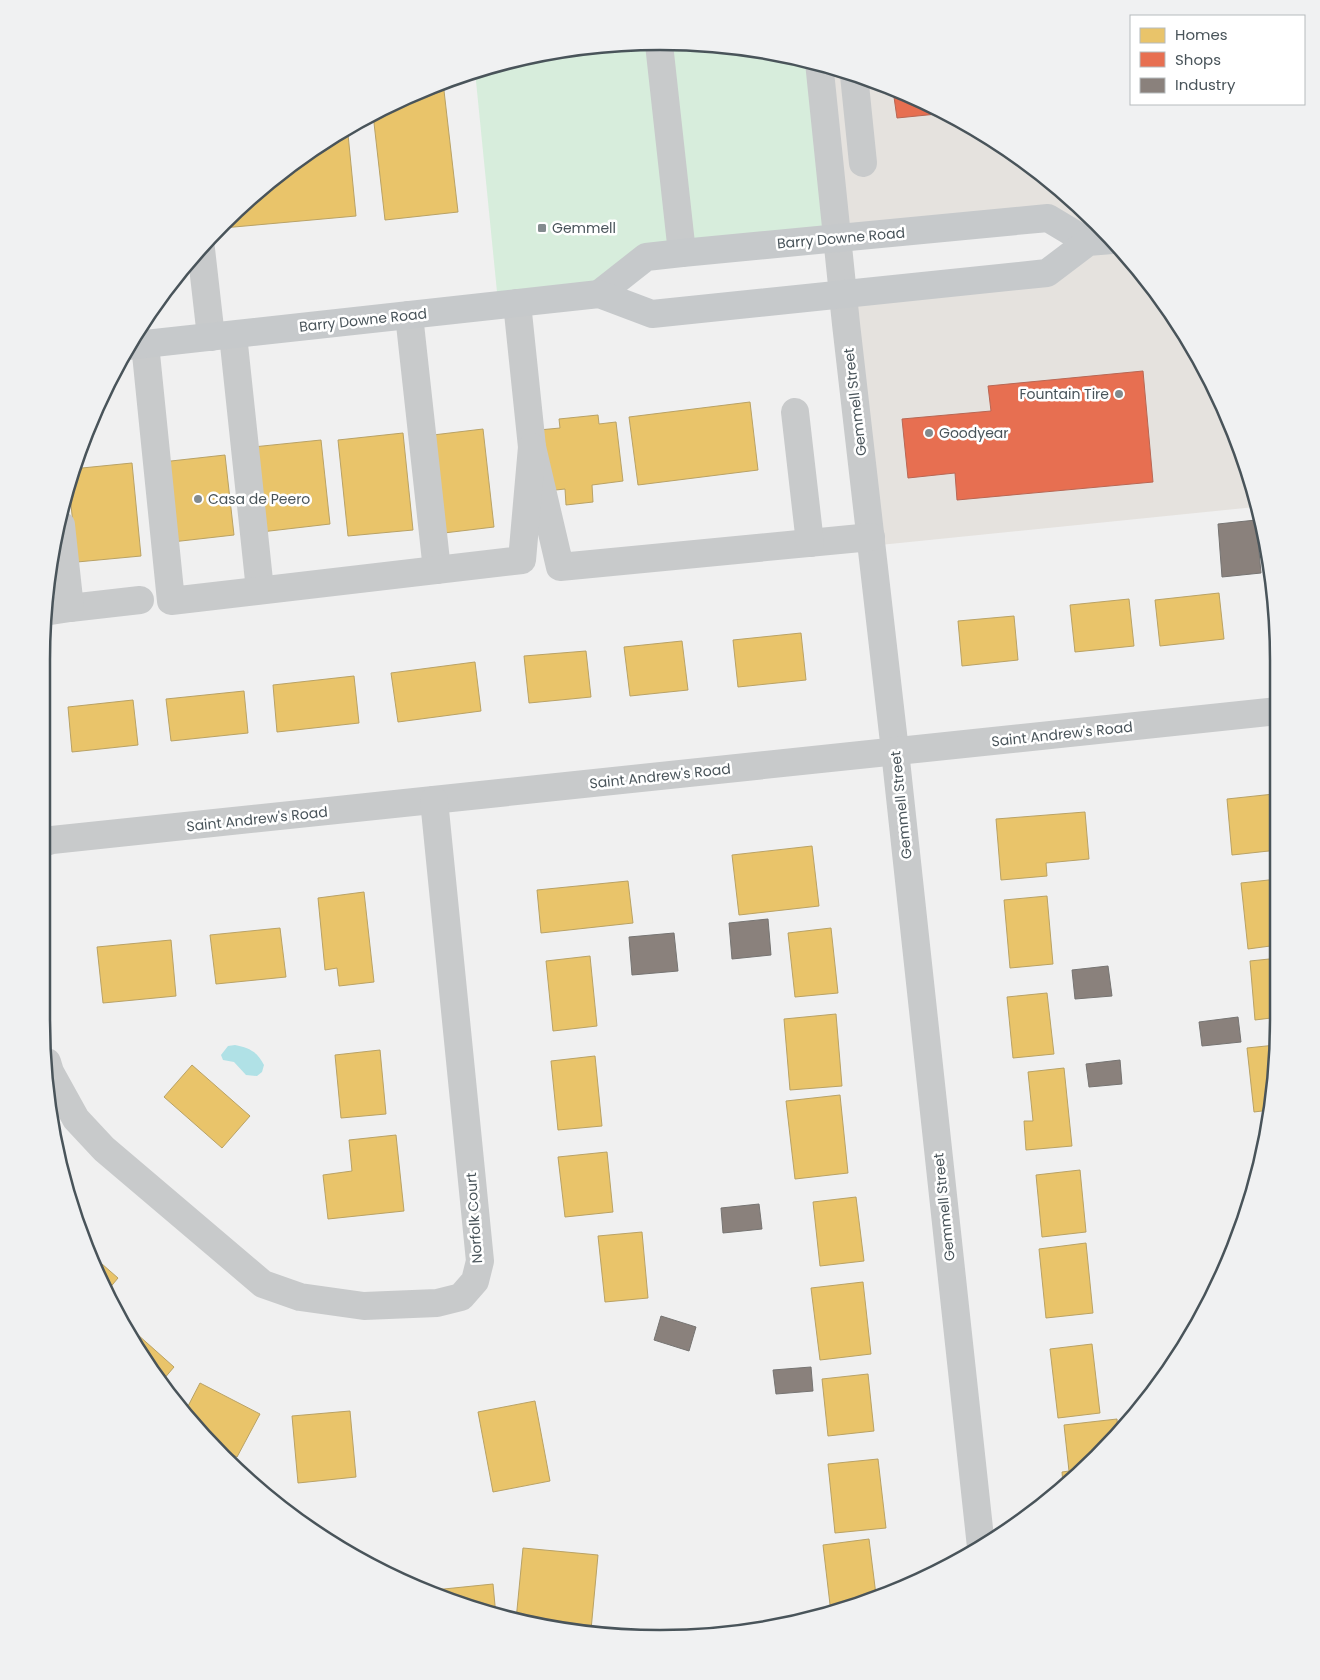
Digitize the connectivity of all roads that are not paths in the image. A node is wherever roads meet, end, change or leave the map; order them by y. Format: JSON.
{"nodes":[{"id":1,"x":660,"y":50,"type":"edge"},
{"id":2,"x":821,"y":72,"type":"edge"},
{"id":3,"x":855,"y":82,"type":"edge"},
{"id":4,"x":863,"y":163,"type":"dead end"},
{"id":5,"x":837,"y":238,"type":"junction"},
{"id":6,"x":1100,"y":241,"type":"edge"},
{"id":7,"x":682,"y":253,"type":"junction"},
{"id":8,"x":203,"y":256,"type":"edge"},
{"id":9,"x":599,"y":294,"type":"junction"},
{"id":10,"x":844,"y":294,"type":"junction"},
{"id":11,"x":517,"y":303,"type":"junction"},
{"id":12,"x":409,"y":315,"type":"junction"},
{"id":13,"x":222,"y":336,"type":"junction"},
{"id":14,"x":138,"y":346,"type":"edge"},
{"id":15,"x":136,"y":348,"type":"edge"},
{"id":16,"x":795,"y":412,"type":"dead end"},
{"id":17,"x":532,"y":447,"type":"junction"},
{"id":18,"x":871,"y":537,"type":"junction"},
{"id":19,"x":810,"y":543,"type":"junction"},
{"id":20,"x":60,"y":554,"type":"edge"},
{"id":21,"x":437,"y":570,"type":"junction"},
{"id":22,"x":260,"y":590,"type":"junction"},
{"id":23,"x":140,"y":600,"type":"dead end"},
{"id":24,"x":57,"y":610,"type":"edge"},
{"id":25,"x":1270,"y":712,"type":"edge"},
{"id":26,"x":895,"y":751,"type":"junction"},
{"id":27,"x":434,"y":800,"type":"junction"},
{"id":28,"x":50,"y":841,"type":"edge"},
{"id":29,"x":52,"y":1072,"type":"edge"},
{"id":30,"x":980,"y":1539,"type":"edge"}],
"edges":[{"from":1,"to":7,"type":"street"},
{"from":2,"to":5,"type":"street","name":"Gemmell Street"},
{"from":3,"to":4,"type":"street"},
{"from":5,"to":6,"type":"main road","name":"Barry Downe Road"},
{"from":5,"to":7,"type":"main road","name":"Barry Downe Road"},
{"from":5,"to":10,"type":"street","name":"Gemmell Street"},
{"from":6,"to":10,"type":"main road","name":"Barry Downe Road"},
{"from":7,"to":9,"type":"main road","name":"Barry Downe Road"},
{"from":8,"to":13,"type":"street"},
{"from":9,"to":10,"type":"main road","name":"Barry Downe Road"},
{"from":9,"to":11,"type":"main road","name":"Barry Downe Road"},
{"from":10,"to":18,"type":"street","name":"Gemmell Street"},
{"from":11,"to":12,"type":"main road","name":"Barry Downe Road"},
{"from":11,"to":17,"type":"street"},
{"from":12,"to":13,"type":"main road","name":"Barry Downe Road"},
{"from":12,"to":21,"type":"street"},
{"from":13,"to":14,"type":"main road","name":"Barry Downe Road"},
{"from":13,"to":22,"type":"street"},
{"from":15,"to":22,"type":"street"},
{"from":16,"to":19,"type":"street"},
{"from":17,"to":19,"type":"street"},
{"from":17,"to":21,"type":"street"},
{"from":18,"to":19,"type":"street"},
{"from":18,"to":26,"type":"street","name":"Gemmell Street"},
{"from":20,"to":24,"type":"street"},
{"from":21,"to":22,"type":"street"},
{"from":23,"to":24,"type":"street"},
{"from":25,"to":26,"type":"street","name":"Saint Andrew's Road"},
{"from":26,"to":27,"type":"street","name":"Saint Andrew's Road"},
{"from":26,"to":30,"type":"street","name":"Gemmell Street"},
{"from":27,"to":28,"type":"street","name":"Saint Andrew's Road"},
{"from":27,"to":29,"type":"street","name":"Norfolk Court"}]}
